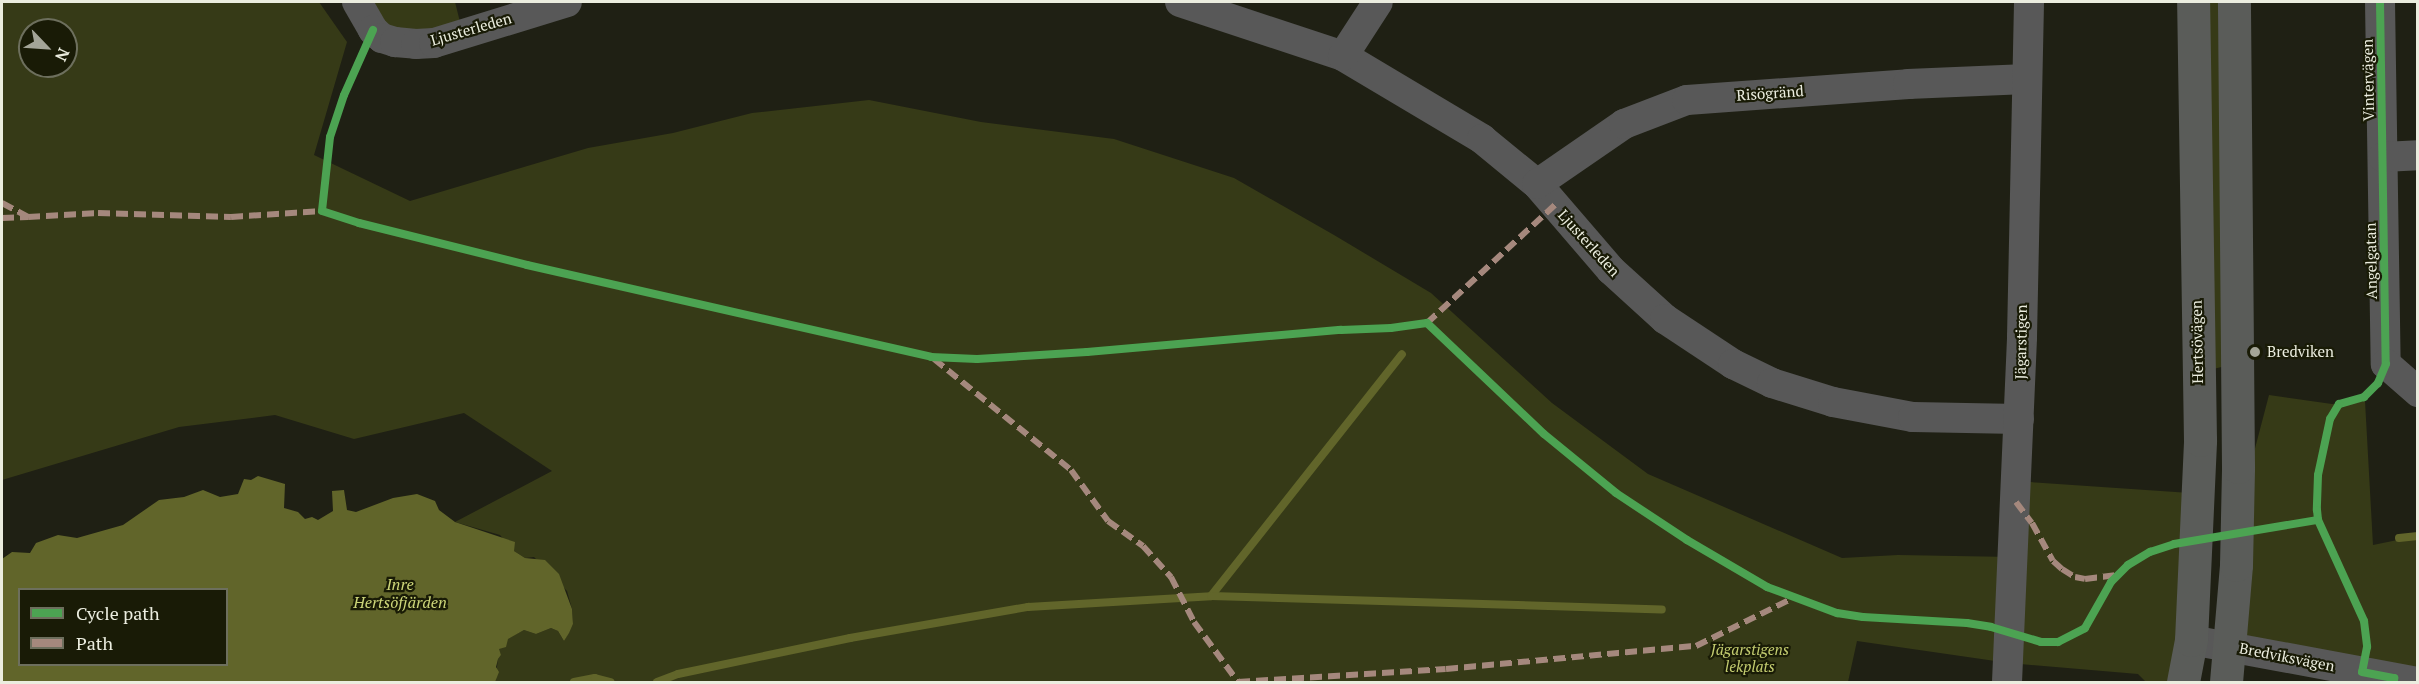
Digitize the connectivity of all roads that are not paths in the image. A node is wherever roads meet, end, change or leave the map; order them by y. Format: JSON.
{"nodes":[{"id":1,"x":357,"y":2,"type":"edge"},
{"id":2,"x":567,"y":2,"type":"edge"},
{"id":3,"x":1180,"y":2,"type":"edge"},
{"id":4,"x":1378,"y":2,"type":"edge"},
{"id":5,"x":2029,"y":2,"type":"edge"},
{"id":6,"x":2193,"y":2,"type":"edge"},
{"id":7,"x":2234,"y":2,"type":"edge"},
{"id":8,"x":2380,"y":2,"type":"edge"},
{"id":9,"x":1343,"y":56,"type":"junction"},
{"id":10,"x":2027,"y":79,"type":"junction"},
{"id":11,"x":2418,"y":155,"type":"edge"},
{"id":12,"x":2383,"y":158,"type":"junction"},
{"id":13,"x":1537,"y":184,"type":"junction"},
{"id":14,"x":2418,"y":392,"type":"edge"},
{"id":15,"x":2019,"y":419,"type":"junction"},
{"id":16,"x":2191,"y":640,"type":"junction"},
{"id":17,"x":2229,"y":645,"type":"junction"},
{"id":18,"x":2402,"y":681,"type":"edge"},
{"id":19,"x":2007,"y":682,"type":"edge"},
{"id":20,"x":2183,"y":682,"type":"edge"},
{"id":21,"x":2226,"y":682,"type":"edge"}],
"edges":[{"from":1,"to":2,"type":"street","name":"Ljusterleden"},
{"from":3,"to":9,"type":"street","name":"Ljusterleden"},
{"from":4,"to":9,"type":"street"},
{"from":5,"to":10,"type":"street","name":"Jägarstigen"},
{"from":6,"to":16,"type":"main road","name":"Hertsövägen"},
{"from":7,"to":17,"type":"main road"},
{"from":8,"to":12,"type":"street","name":"Vintervägen"},
{"from":9,"to":13,"type":"street","name":"Ljusterleden"},
{"from":10,"to":13,"type":"street","name":"Risögränd"},
{"from":10,"to":15,"type":"street","name":"Jägarstigen"},
{"from":11,"to":12,"type":"street"},
{"from":12,"to":14,"type":"street","name":"Angelgatan"},
{"from":13,"to":15,"type":"street","name":"Ljusterleden"},
{"from":15,"to":19,"type":"street","name":"Jägarstigen"},
{"from":16,"to":17,"type":"street","name":"Bredviksvägen"},
{"from":16,"to":20,"type":"main road","name":"Hertsövägen"},
{"from":17,"to":18,"type":"street","name":"Bredviksvägen"},
{"from":17,"to":21,"type":"main road"}]}
